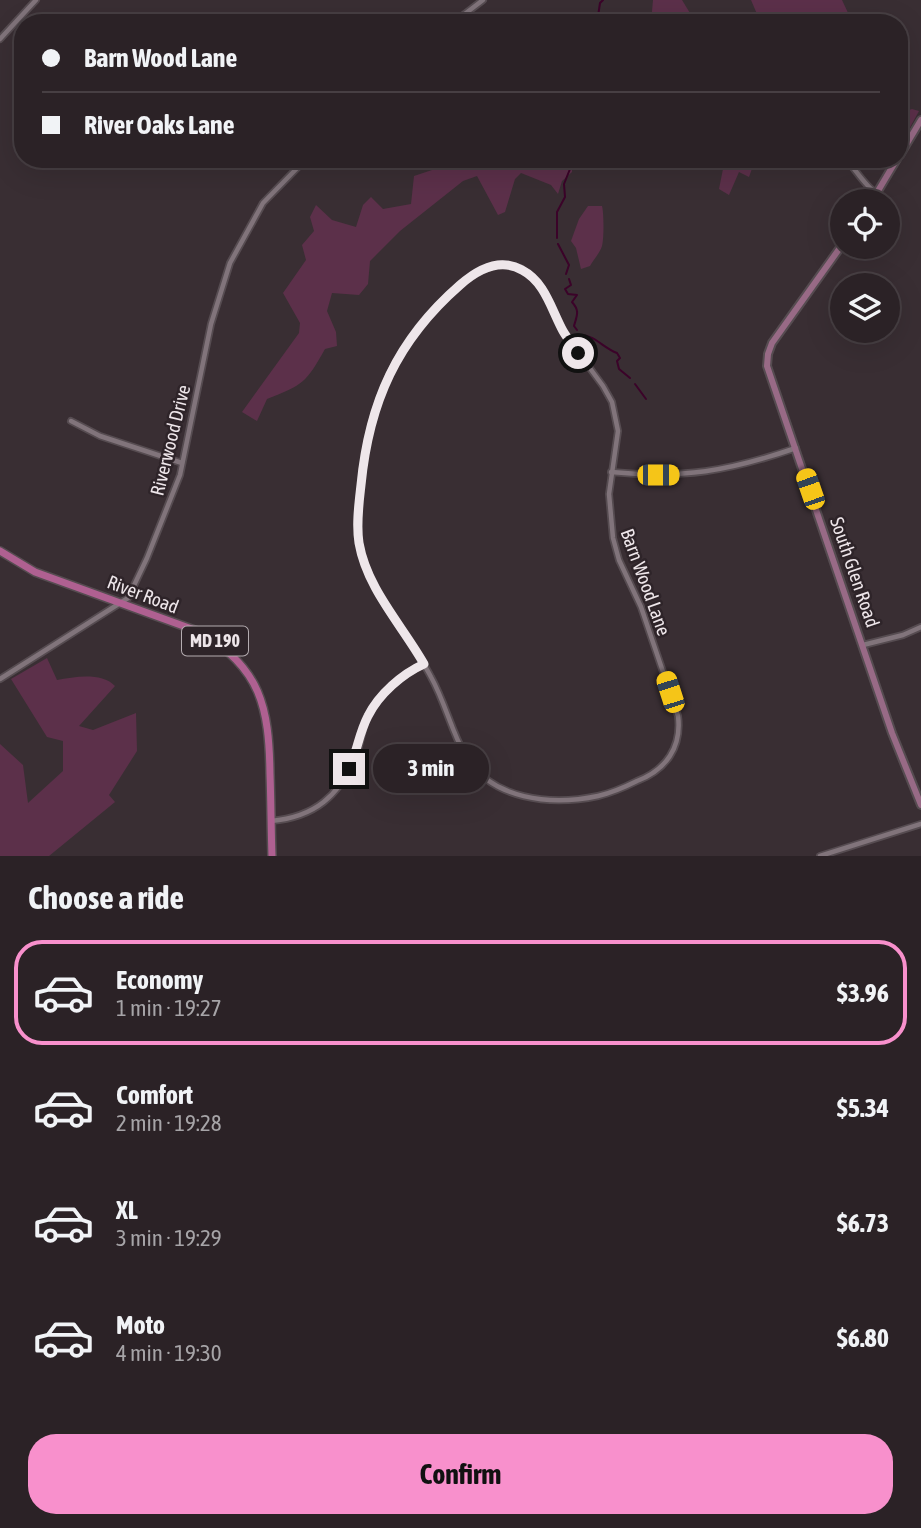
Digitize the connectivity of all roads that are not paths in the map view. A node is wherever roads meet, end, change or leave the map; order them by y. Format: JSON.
{"nodes":[{"id":1,"x":36,"y":0,"type":"edge"},
{"id":2,"x":483,"y":0,"type":"edge"},
{"id":3,"x":23,"y":14,"type":"edge"},
{"id":4,"x":465,"y":14,"type":"edge"},
{"id":5,"x":14,"y":24,"type":"edge"},
{"id":6,"x":0,"y":40,"type":"edge"},
{"id":7,"x":921,"y":120,"type":"edge"},
{"id":8,"x":908,"y":142,"type":"edge"},
{"id":9,"x":297,"y":168,"type":"edge"},
{"id":10,"x":854,"y":168,"type":"edge"},
{"id":11,"x":891,"y":168,"type":"edge"},
{"id":12,"x":870,"y":189,"type":"edge"},
{"id":13,"x":878,"y":189,"type":"edge"},
{"id":14,"x":832,"y":259,"type":"edge"},
{"id":15,"x":71,"y":421,"type":"dead end"},
{"id":16,"x":796,"y":447,"type":"junction"},
{"id":17,"x":182,"y":463,"type":"junction"},
{"id":18,"x":611,"y":472,"type":"junction"},
{"id":19,"x":0,"y":551,"type":"edge"},
{"id":20,"x":123,"y":603,"type":"junction"},
{"id":21,"x":921,"y":627,"type":"edge"},
{"id":22,"x":863,"y":645,"type":"junction"},
{"id":23,"x":424,"y":664,"type":"junction"},
{"id":24,"x":0,"y":679,"type":"edge"},
{"id":25,"x":921,"y":805,"type":"edge"},
{"id":26,"x":271,"y":821,"type":"junction"},
{"id":27,"x":921,"y":824,"type":"edge"},
{"id":28,"x":272,"y":856,"type":"edge"},
{"id":29,"x":820,"y":856,"type":"edge"}],
"edges":[{"from":1,"to":3,"type":"street"},
{"from":2,"to":4,"type":"street"},
{"from":5,"to":6,"type":"street"},
{"from":7,"to":8,"type":"main road"},
{"from":9,"to":17,"type":"street","name":"Riverwood Drive"},
{"from":10,"to":12,"type":"street"},
{"from":11,"to":13,"type":"main road"},
{"from":14,"to":16,"type":"main road","name":"South Glen Road"},
{"from":15,"to":17,"type":"street"},
{"from":16,"to":18,"type":"street"},
{"from":16,"to":22,"type":"main road","name":"South Glen Road"},
{"from":17,"to":20,"type":"street","name":"Riverwood Drive"},
{"from":18,"to":23,"type":"street","name":"Barn Wood Lane"},
{"from":18,"to":23,"type":"street","name":"Barn Wood Lane"},
{"from":19,"to":20,"type":"main road","name":"River Road","number":"MD 190"},
{"from":20,"to":24,"type":"street"},
{"from":20,"to":26,"type":"main road","name":"River Road","number":"MD 190"},
{"from":21,"to":22,"type":"street"},
{"from":22,"to":25,"type":"main road","name":"South Glen Road"},
{"from":23,"to":26,"type":"street"},
{"from":26,"to":28,"type":"main road","name":"River Road","number":"MD 190"},
{"from":27,"to":29,"type":"street"}]}
